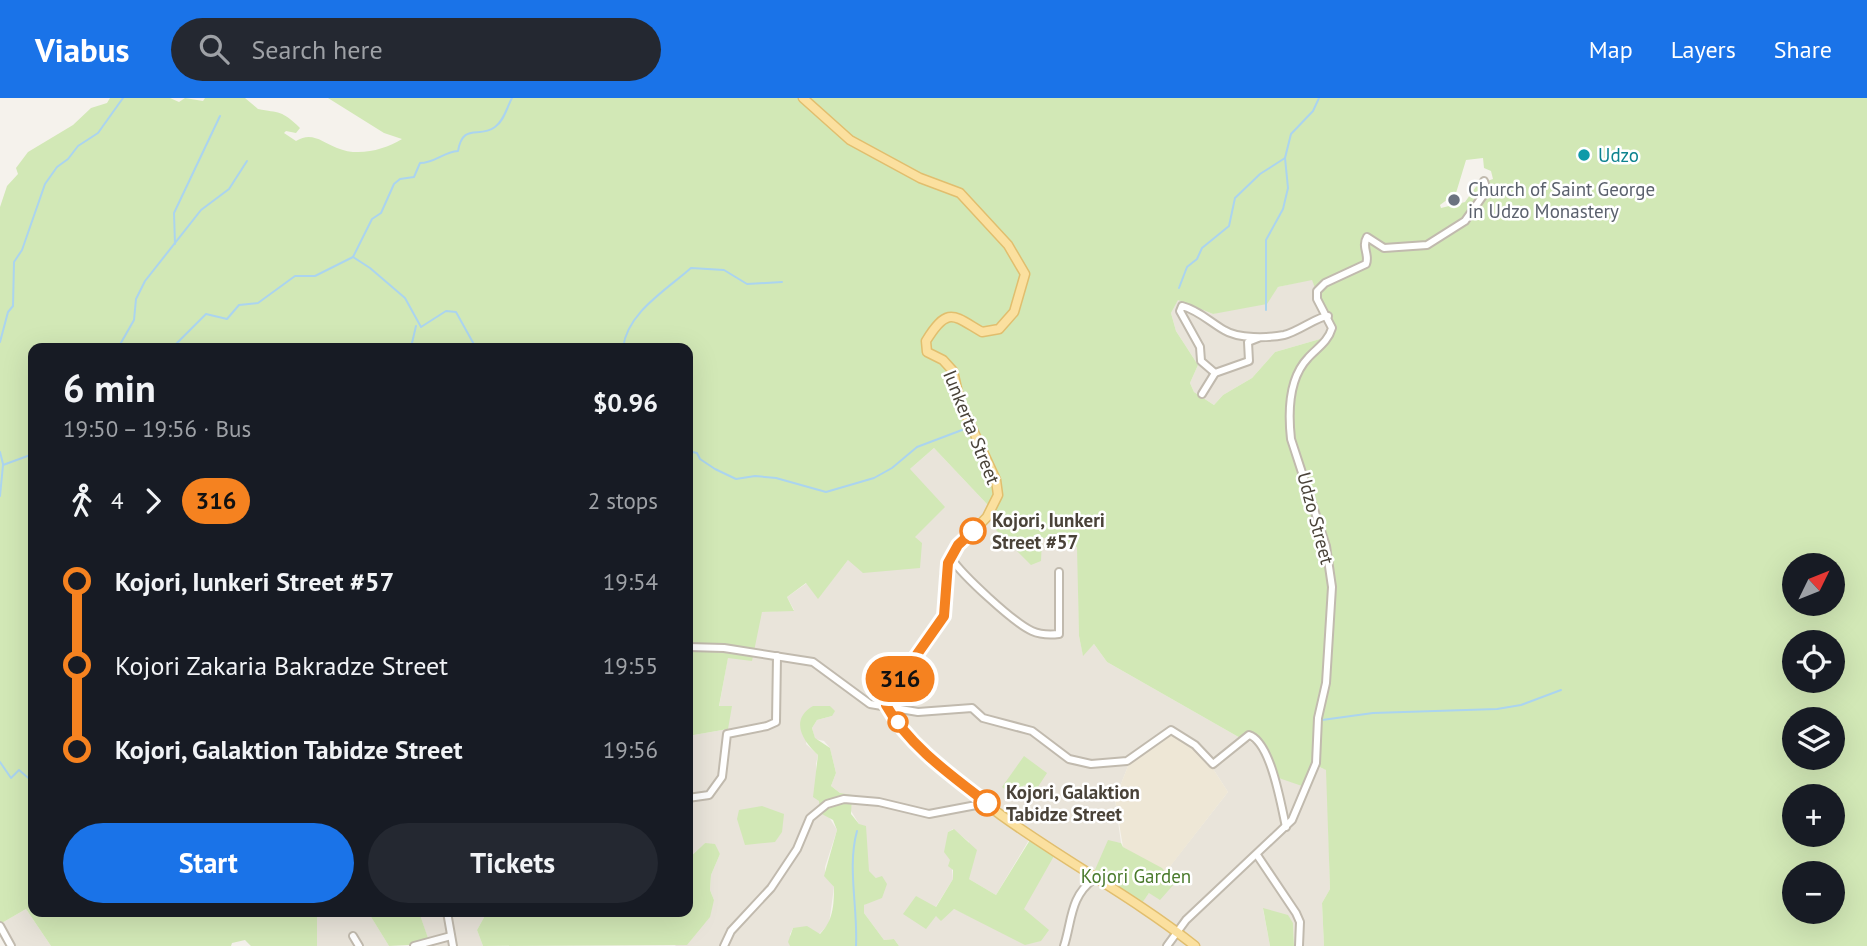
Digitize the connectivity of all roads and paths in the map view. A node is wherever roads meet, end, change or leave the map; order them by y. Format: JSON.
{"nodes":[{"id":1,"x":803,"y":98,"type":"edge"},
{"id":2,"x":1485,"y":182,"type":"dead end"},
{"id":3,"x":1328,"y":316,"type":"junction"},
{"id":4,"x":1261,"y":337,"type":"junction"},
{"id":5,"x":1214,"y":373,"type":"junction"},
{"id":6,"x":1202,"y":394,"type":"dead end"},
{"id":7,"x":951,"y":558,"type":"junction"},
{"id":8,"x":1059,"y":572,"type":"dead end"},
{"id":9,"x":693,"y":647,"type":"edge"},
{"id":10,"x":777,"y":656,"type":"junction"},
{"id":11,"x":886,"y":705,"type":"junction"},
{"id":12,"x":693,"y":797,"type":"edge"},
{"id":13,"x":987,"y":803,"type":"junction"},
{"id":14,"x":1286,"y":827,"type":"junction"},
{"id":15,"x":1257,"y":855,"type":"junction"},
{"id":16,"x":1094,"y":879,"type":"junction"},
{"id":17,"x":448,"y":917,"type":"edge"},
{"id":18,"x":0,"y":926,"type":"edge"},
{"id":19,"x":1176,"y":931,"type":"junction"},
{"id":20,"x":353,"y":936,"type":"dead end"},
{"id":21,"x":452,"y":936,"type":"junction"},
{"id":22,"x":11,"y":946,"type":"edge"},
{"id":23,"x":359,"y":946,"type":"edge"},
{"id":24,"x":414,"y":946,"type":"edge"},
{"id":25,"x":453,"y":946,"type":"edge"},
{"id":26,"x":724,"y":946,"type":"edge"},
{"id":27,"x":1064,"y":946,"type":"edge"},
{"id":28,"x":1167,"y":946,"type":"edge"},
{"id":29,"x":1195,"y":946,"type":"edge"},
{"id":30,"x":1299,"y":946,"type":"edge"}],
"edges":[{"from":1,"to":7,"type":"main road","name":"Iunkerta Street"},
{"from":2,"to":3,"type":"street","name":"Udzo Street"},
{"from":3,"to":4,"type":"street"},
{"from":3,"to":14,"type":"street","name":"Udzo Street"},
{"from":4,"to":5,"type":"street"},
{"from":4,"to":5,"type":"street"},
{"from":5,"to":6,"type":"street"},
{"from":7,"to":8,"type":"street"},
{"from":7,"to":11,"type":"main road","name":"Iunkerta Street"},
{"from":9,"to":10,"type":"street"},
{"from":10,"to":11,"type":"street"},
{"from":10,"to":12,"type":"street"},
{"from":11,"to":13,"type":"main road"},
{"from":11,"to":14,"type":"street"},
{"from":13,"to":16,"type":"main road"},
{"from":13,"to":26,"type":"street"},
{"from":14,"to":15,"type":"street","name":"Udzo Street"},
{"from":15,"to":19,"type":"street","name":"Udzo Street"},
{"from":15,"to":30,"type":"street"},
{"from":16,"to":19,"type":"main road"},
{"from":16,"to":27,"type":"street"},
{"from":17,"to":21,"type":"street"},
{"from":18,"to":22,"type":"street"},
{"from":19,"to":28,"type":"street","name":"Udzo Street"},
{"from":19,"to":29,"type":"main road"},
{"from":20,"to":23,"type":"street"},
{"from":21,"to":24,"type":"street"},
{"from":21,"to":25,"type":"street"}]}
